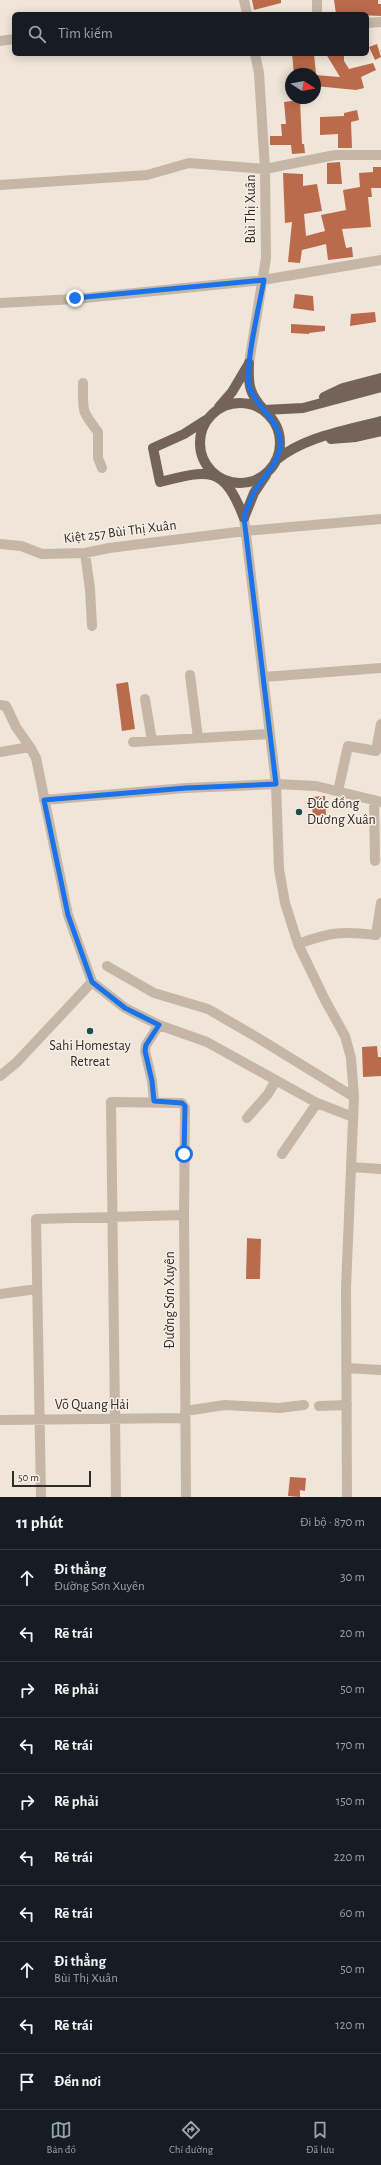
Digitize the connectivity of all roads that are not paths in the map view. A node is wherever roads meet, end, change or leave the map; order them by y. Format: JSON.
{"nodes":[{"id":1,"x":244,"y":0,"type":"edge"},
{"id":2,"x":316,"y":0,"type":"edge"},
{"id":3,"x":247,"y":12,"type":"edge"},
{"id":4,"x":317,"y":12,"type":"edge"},
{"id":5,"x":369,"y":22,"type":"edge"},
{"id":6,"x":381,"y":22,"type":"edge"},
{"id":7,"x":12,"y":39,"type":"edge"},
{"id":8,"x":0,"y":41,"type":"edge"},
{"id":9,"x":255,"y":56,"type":"edge"},
{"id":10,"x":381,"y":155,"type":"edge"},
{"id":11,"x":265,"y":169,"type":"junction"},
{"id":12,"x":0,"y":185,"type":"edge"},
{"id":13,"x":381,"y":260,"type":"edge"},
{"id":14,"x":264,"y":280,"type":"junction"},
{"id":15,"x":0,"y":303,"type":"edge"},
{"id":16,"x":249,"y":363,"type":"junction"},
{"id":17,"x":381,"y":378,"type":"edge"},
{"id":18,"x":83,"y":383,"type":"dead end"},
{"id":19,"x":381,"y":387,"type":"edge"},
{"id":20,"x":303,"y":408,"type":"junction"},
{"id":21,"x":216,"y":410,"type":"junction"},
{"id":22,"x":264,"y":410,"type":"junction"},
{"id":23,"x":207,"y":419,"type":"junction"},
{"id":24,"x":381,"y":421,"type":"edge"},
{"id":25,"x":381,"y":431,"type":"edge"},
{"id":26,"x":307,"y":441,"type":"junction"},
{"id":27,"x":276,"y":460,"type":"junction"},
{"id":28,"x":102,"y":468,"type":"dead end"},
{"id":29,"x":268,"y":472,"type":"junction"},
{"id":30,"x":217,"y":476,"type":"junction"},
{"id":31,"x":244,"y":518,"type":"junction"},
{"id":32,"x":381,"y":519,"type":"edge"},
{"id":33,"x":245,"y":531,"type":"junction"},
{"id":34,"x":0,"y":544,"type":"edge"},
{"id":35,"x":85,"y":553,"type":"junction"},
{"id":36,"x":92,"y":626,"type":"dead end"},
{"id":37,"x":381,"y":668,"type":"edge"},
{"id":38,"x":190,"y":675,"type":"dead end"},
{"id":39,"x":264,"y":677,"type":"junction"},
{"id":40,"x":145,"y":699,"type":"dead end"},
{"id":41,"x":0,"y":705,"type":"edge"},
{"id":42,"x":381,"y":724,"type":"edge"},
{"id":43,"x":269,"y":734,"type":"junction"},
{"id":44,"x":198,"y":738,"type":"junction"},
{"id":45,"x":152,"y":741,"type":"junction"},
{"id":46,"x":133,"y":742,"type":"dead end"},
{"id":47,"x":30,"y":747,"type":"junction"},
{"id":48,"x":0,"y":752,"type":"edge"},
{"id":49,"x":276,"y":784,"type":"junction"},
{"id":50,"x":338,"y":791,"type":"junction"},
{"id":51,"x":44,"y":800,"type":"junction"},
{"id":52,"x":377,"y":801,"type":"edge"},
{"id":53,"x":376,"y":861,"type":"dead end"},
{"id":54,"x":380,"y":903,"type":"edge"},
{"id":55,"x":380,"y":915,"type":"edge"},
{"id":56,"x":298,"y":944,"type":"junction"},
{"id":57,"x":107,"y":966,"type":"dead end"},
{"id":58,"x":92,"y":982,"type":"junction"},
{"id":59,"x":159,"y":1025,"type":"junction"},
{"id":60,"x":0,"y":1076,"type":"edge"},
{"id":61,"x":276,"y":1080,"type":"junction"},
{"id":62,"x":354,"y":1097,"type":"junction"},
{"id":63,"x":154,"y":1101,"type":"junction"},
{"id":64,"x":317,"y":1103,"type":"junction"},
{"id":65,"x":353,"y":1117,"type":"junction"},
{"id":66,"x":247,"y":1118,"type":"dead end"},
{"id":67,"x":282,"y":1154,"type":"dead end"},
{"id":68,"x":351,"y":1168,"type":"junction"},
{"id":69,"x":381,"y":1169,"type":"edge"},
{"id":70,"x":184,"y":1215,"type":"junction"},
{"id":71,"x":113,"y":1217,"type":"junction"},
{"id":72,"x":37,"y":1289,"type":"junction"},
{"id":73,"x":0,"y":1294,"type":"edge"},
{"id":74,"x":347,"y":1368,"type":"junction"},
{"id":75,"x":381,"y":1370,"type":"edge"},
{"id":76,"x":304,"y":1405,"type":"dead end"},
{"id":77,"x":347,"y":1405,"type":"junction"},
{"id":78,"x":319,"y":1406,"type":"dead end"},
{"id":79,"x":185,"y":1414,"type":"junction"},
{"id":80,"x":40,"y":1419,"type":"junction"},
{"id":81,"x":115,"y":1419,"type":"junction"},
{"id":82,"x":0,"y":1420,"type":"edge"},
{"id":83,"x":41,"y":1497,"type":"edge"},
{"id":84,"x":116,"y":1497,"type":"edge"},
{"id":85,"x":186,"y":1497,"type":"edge"},
{"id":86,"x":347,"y":1497,"type":"edge"}],
"edges":[{"from":1,"to":3,"type":"street"},
{"from":2,"to":4,"type":"street"},
{"from":5,"to":6,"type":"street"},
{"from":7,"to":8,"type":"street"},
{"from":9,"to":11,"type":"street","name":"Bùi Thị Xuân"},
{"from":10,"to":11,"type":"street"},
{"from":11,"to":12,"type":"street"},
{"from":11,"to":14,"type":"street","name":"Bùi Thị Xuân"},
{"from":13,"to":14,"type":"street"},
{"from":14,"to":15,"type":"street"},
{"from":14,"to":16,"type":"street","name":"Bùi Thị Xuân"},
{"from":16,"to":21,"type":"main road"},
{"from":16,"to":22,"type":"main road"},
{"from":17,"to":20,"type":"main road"},
{"from":18,"to":28,"type":"street"},
{"from":19,"to":20,"type":"main road"},
{"from":20,"to":22,"type":"main road"},
{"from":21,"to":22,"type":"main road"},
{"from":21,"to":23,"type":"main road"},
{"from":22,"to":27,"type":"main road"},
{"from":23,"to":30,"type":"main road"},
{"from":23,"to":30,"type":"main road"},
{"from":24,"to":26,"type":"main road"},
{"from":25,"to":26,"type":"main road"},
{"from":26,"to":27,"type":"main road"},
{"from":27,"to":29,"type":"main road"},
{"from":29,"to":30,"type":"main road"},
{"from":29,"to":31,"type":"main road"},
{"from":30,"to":31,"type":"main road"},
{"from":31,"to":33,"type":"street"},
{"from":32,"to":33,"type":"street","name":"Kiệt 257 Bùi Thị Xuân"},
{"from":33,"to":35,"type":"street","name":"Kiệt 257 Bùi Thị Xuân"},
{"from":33,"to":39,"type":"street"},
{"from":34,"to":35,"type":"street","name":"Kiệt 257 Bùi Thị Xuân"},
{"from":35,"to":36,"type":"street"},
{"from":37,"to":39,"type":"street"},
{"from":38,"to":44,"type":"street"},
{"from":39,"to":43,"type":"street"},
{"from":40,"to":45,"type":"street"},
{"from":41,"to":47,"type":"street"},
{"from":42,"to":50,"type":"street"},
{"from":43,"to":44,"type":"street"},
{"from":43,"to":49,"type":"street"},
{"from":44,"to":45,"type":"street"},
{"from":45,"to":46,"type":"street"},
{"from":47,"to":48,"type":"street"},
{"from":47,"to":51,"type":"street"},
{"from":49,"to":50,"type":"street"},
{"from":49,"to":51,"type":"street"},
{"from":49,"to":56,"type":"street"},
{"from":50,"to":52,"type":"street"},
{"from":51,"to":58,"type":"street"},
{"from":52,"to":53,"type":"street"},
{"from":54,"to":55,"type":"street"},
{"from":55,"to":56,"type":"street"},
{"from":56,"to":62,"type":"street"},
{"from":57,"to":62,"type":"street"},
{"from":58,"to":59,"type":"street"},
{"from":58,"to":60,"type":"street"},
{"from":59,"to":61,"type":"street"},
{"from":59,"to":63,"type":"street"},
{"from":61,"to":64,"type":"street"},
{"from":61,"to":66,"type":"street"},
{"from":62,"to":65,"type":"street"},
{"from":63,"to":70,"type":"street","name":"Đường Sơn Xuyên"},
{"from":63,"to":71,"type":"street"},
{"from":64,"to":65,"type":"street"},
{"from":64,"to":67,"type":"street"},
{"from":65,"to":68,"type":"street"},
{"from":68,"to":69,"type":"street"},
{"from":68,"to":74,"type":"street"},
{"from":70,"to":71,"type":"street"},
{"from":70,"to":79,"type":"street","name":"Đường Sơn Xuyên"},
{"from":71,"to":72,"type":"street"},
{"from":71,"to":81,"type":"street"},
{"from":72,"to":73,"type":"street"},
{"from":72,"to":80,"type":"street"},
{"from":74,"to":75,"type":"street"},
{"from":74,"to":77,"type":"street"},
{"from":76,"to":79,"type":"street","name":"Võ Quang Hải"},
{"from":77,"to":78,"type":"street"},
{"from":77,"to":86,"type":"street"},
{"from":79,"to":81,"type":"street","name":"Võ Quang Hải"},
{"from":79,"to":85,"type":"street","name":"Đường Sơn Xuyên"},
{"from":80,"to":81,"type":"street","name":"Võ Quang Hải"},
{"from":80,"to":82,"type":"street","name":"Võ Quang Hải"},
{"from":80,"to":83,"type":"street"},
{"from":81,"to":84,"type":"street"}]}
